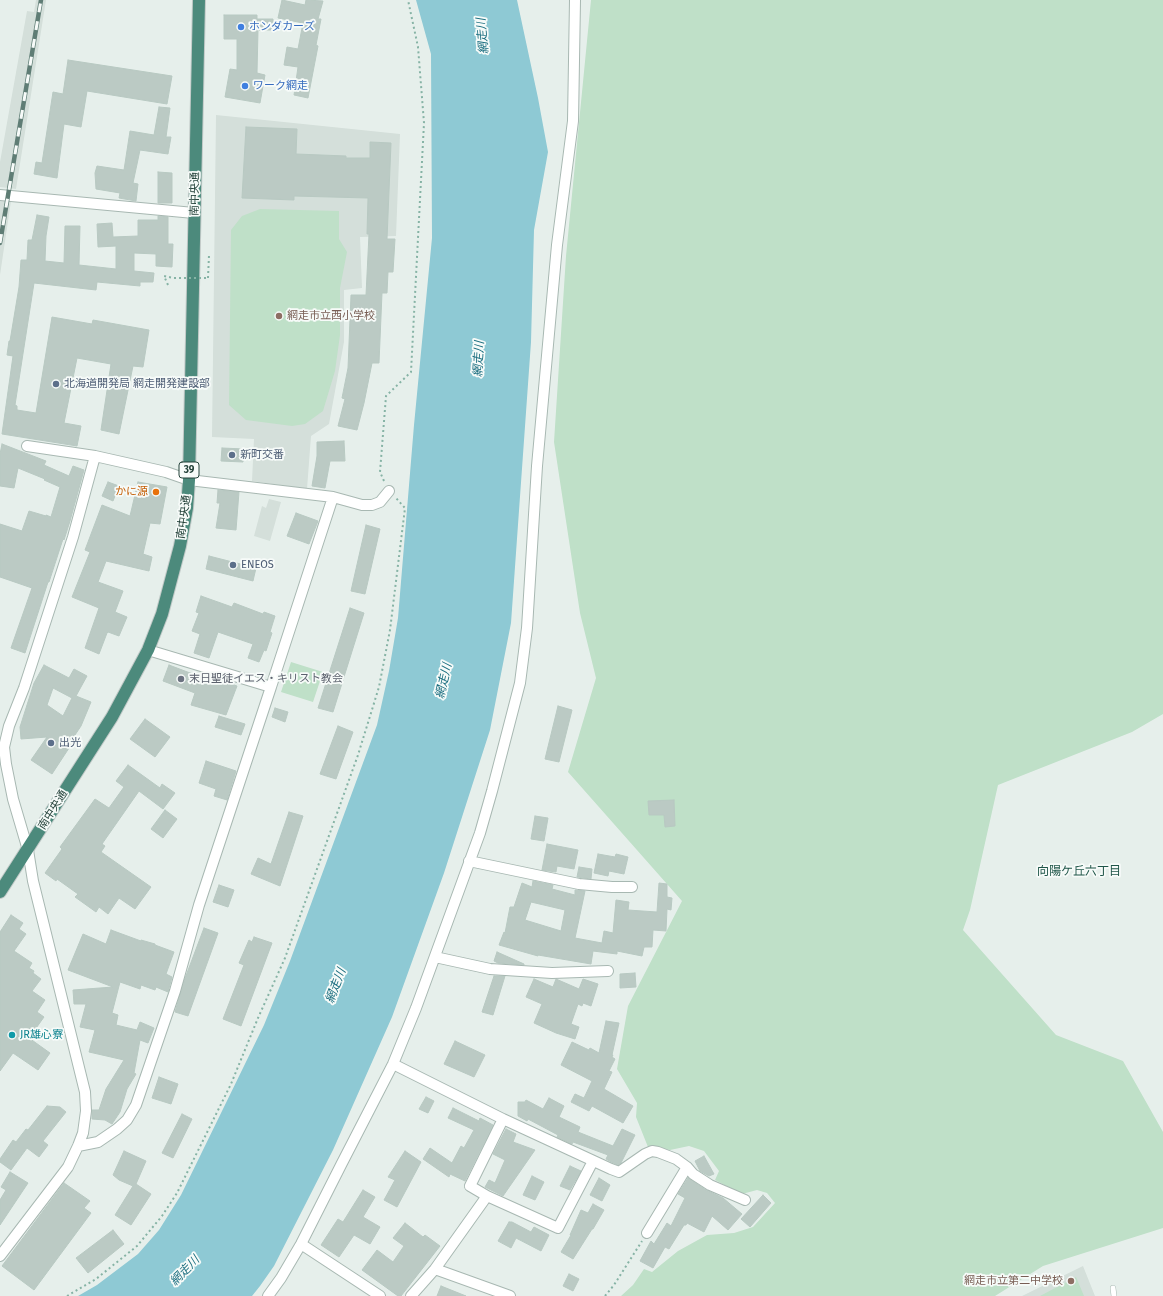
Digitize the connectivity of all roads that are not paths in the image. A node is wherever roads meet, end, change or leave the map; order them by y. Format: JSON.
{"nodes":[{"id":1,"x":199,"y":0,"type":"edge"},
{"id":2,"x":576,"y":0,"type":"edge"},
{"id":3,"x":0,"y":195,"type":"edge"},
{"id":4,"x":194,"y":213,"type":"junction"},
{"id":5,"x":28,"y":446,"type":"dead end"},
{"id":6,"x":95,"y":456,"type":"junction"},
{"id":7,"x":189,"y":480,"type":"junction"},
{"id":8,"x":389,"y":491,"type":"road end"},
{"id":9,"x":333,"y":497,"type":"junction"},
{"id":10,"x":148,"y":650,"type":"junction"},
{"id":11,"x":271,"y":686,"type":"junction"},
{"id":12,"x":28,"y":850,"type":"junction"},
{"id":13,"x":469,"y":862,"type":"junction"},
{"id":14,"x":632,"y":887,"type":"dead end"},
{"id":15,"x":0,"y":892,"type":"edge"},
{"id":16,"x":435,"y":957,"type":"junction"},
{"id":17,"x":608,"y":972,"type":"dead end"},
{"id":18,"x":393,"y":1064,"type":"junction"},
{"id":19,"x":502,"y":1119,"type":"junction"},
{"id":20,"x":78,"y":1146,"type":"junction"},
{"id":21,"x":593,"y":1161,"type":"junction"},
{"id":22,"x":687,"y":1167,"type":"junction"},
{"id":23,"x":487,"y":1196,"type":"junction"},
{"id":24,"x":745,"y":1200,"type":"dead end"},
{"id":25,"x":647,"y":1233,"type":"road end"},
{"id":26,"x":301,"y":1244,"type":"junction"},
{"id":27,"x":0,"y":1256,"type":"edge"},
{"id":28,"x":435,"y":1269,"type":"junction"},
{"id":29,"x":1113,"y":1288,"type":"dead end"},
{"id":30,"x":268,"y":1296,"type":"edge"},
{"id":31,"x":380,"y":1296,"type":"edge"},
{"id":32,"x":411,"y":1296,"type":"edge"},
{"id":33,"x":510,"y":1296,"type":"edge"},
{"id":34,"x":1114,"y":1296,"type":"edge"}],
"edges":[{"from":1,"to":4,"type":"highway","name":"南中央通","number":"39"},
{"from":2,"to":13,"type":"street"},
{"from":3,"to":4,"type":"street"},
{"from":4,"to":7,"type":"highway","name":"南中央通","number":"39"},
{"from":5,"to":6,"type":"street"},
{"from":6,"to":7,"type":"street"},
{"from":6,"to":12,"type":"street"},
{"from":7,"to":9,"type":"street"},
{"from":7,"to":10,"type":"highway","name":"南中央通","number":"39"},
{"from":8,"to":9,"type":"street"},
{"from":9,"to":11,"type":"street"},
{"from":10,"to":11,"type":"street"},
{"from":10,"to":12,"type":"highway","name":"南中央通","number":"39"},
{"from":11,"to":20,"type":"street"},
{"from":12,"to":15,"type":"highway","name":"南中央通","number":"39"},
{"from":12,"to":20,"type":"street"},
{"from":13,"to":14,"type":"street"},
{"from":13,"to":16,"type":"street"},
{"from":16,"to":17,"type":"street"},
{"from":16,"to":18,"type":"street"},
{"from":18,"to":19,"type":"street"},
{"from":18,"to":26,"type":"street"},
{"from":19,"to":21,"type":"street"},
{"from":19,"to":23,"type":"street"},
{"from":20,"to":27,"type":"street"},
{"from":21,"to":22,"type":"street"},
{"from":21,"to":23,"type":"street"},
{"from":22,"to":24,"type":"street"},
{"from":22,"to":25,"type":"street"},
{"from":23,"to":28,"type":"street"},
{"from":26,"to":30,"type":"street"},
{"from":26,"to":31,"type":"street"},
{"from":28,"to":32,"type":"street"},
{"from":28,"to":33,"type":"street"},
{"from":29,"to":34,"type":"lane"}]}
